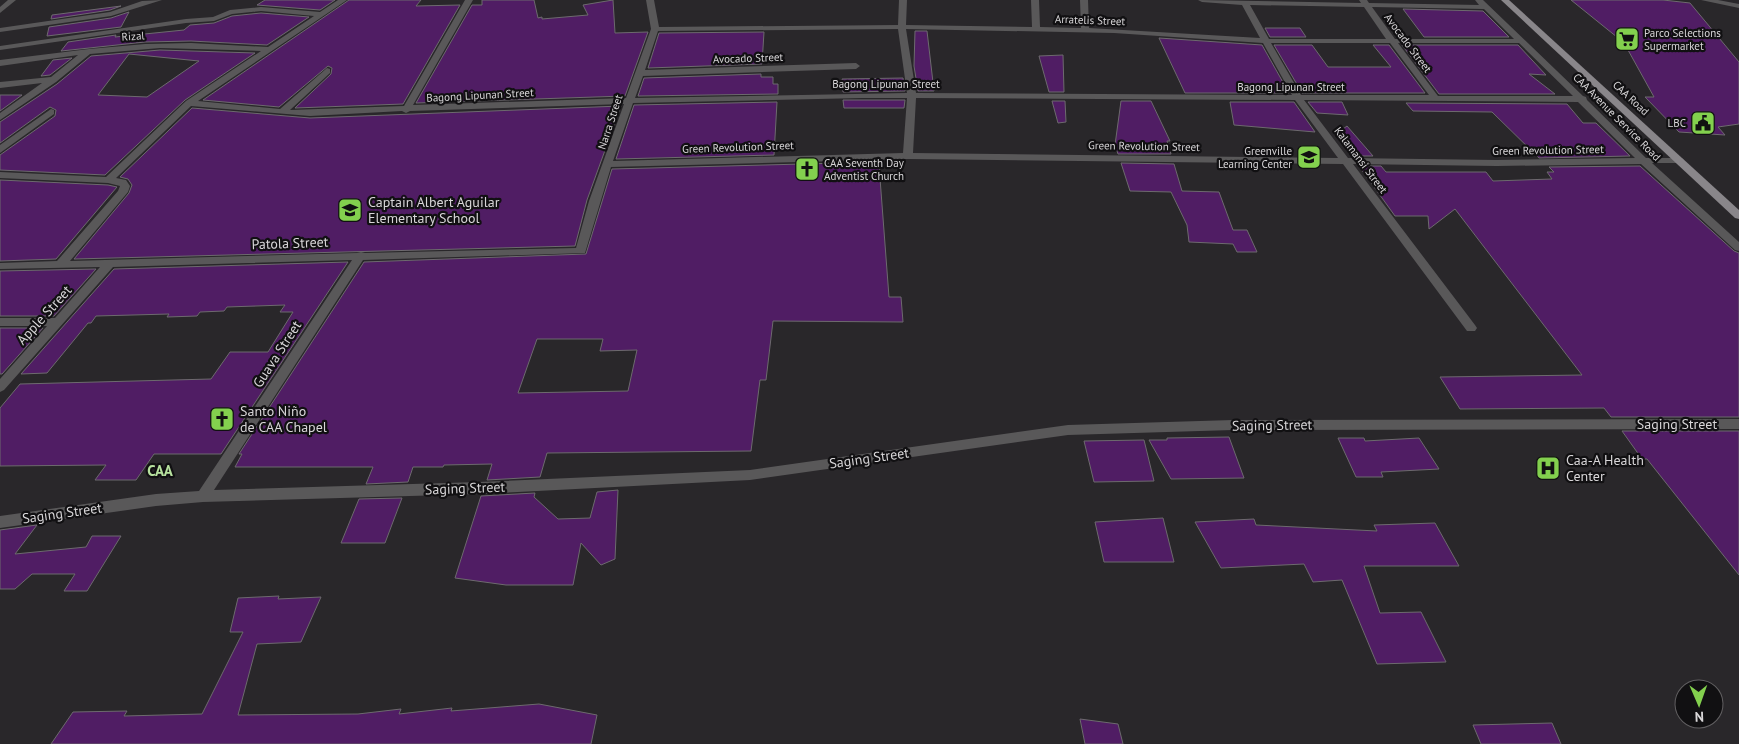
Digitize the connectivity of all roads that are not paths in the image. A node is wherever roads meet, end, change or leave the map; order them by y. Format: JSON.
{"nodes":[{"id":1,"x":12,"y":0,"type":"edge"},
{"id":2,"x":158,"y":0,"type":"edge"},
{"id":3,"x":343,"y":0,"type":"edge"},
{"id":4,"x":469,"y":0,"type":"edge"},
{"id":5,"x":650,"y":0,"type":"edge"},
{"id":6,"x":903,"y":0,"type":"edge"},
{"id":7,"x":1035,"y":0,"type":"edge"},
{"id":8,"x":1084,"y":0,"type":"edge"},
{"id":9,"x":1202,"y":0,"type":"edge"},
{"id":10,"x":1479,"y":0,"type":"edge"},
{"id":11,"x":1505,"y":0,"type":"edge"},
{"id":12,"x":1705,"y":0,"type":"edge"},
{"id":13,"x":1243,"y":1,"type":"edge"},
{"id":14,"x":1365,"y":3,"type":"edge"},
{"id":15,"x":1739,"y":6,"type":"edge"},
{"id":16,"x":1487,"y":7,"type":"junction"},
{"id":17,"x":0,"y":11,"type":"edge"},
{"id":18,"x":321,"y":14,"type":"junction"},
{"id":19,"x":902,"y":27,"type":"junction"},
{"id":20,"x":655,"y":29,"type":"junction"},
{"id":21,"x":1036,"y":29,"type":"junction"},
{"id":22,"x":0,"y":30,"type":"edge"},
{"id":23,"x":1085,"y":31,"type":"junction"},
{"id":24,"x":1265,"y":41,"type":"junction"},
{"id":25,"x":1524,"y":41,"type":"junction"},
{"id":26,"x":1393,"y":42,"type":"junction"},
{"id":27,"x":0,"y":48,"type":"edge"},
{"id":28,"x":268,"y":49,"type":"junction"},
{"id":29,"x":89,"y":51,"type":"junction"},
{"id":30,"x":0,"y":63,"type":"edge"},
{"id":31,"x":856,"y":66,"type":"dead end"},
{"id":32,"x":326,"y":71,"type":"dead end"},
{"id":33,"x":641,"y":72,"type":"junction"},
{"id":34,"x":53,"y":80,"type":"junction"},
{"id":35,"x":0,"y":84,"type":"edge"},
{"id":36,"x":912,"y":96,"type":"junction"},
{"id":37,"x":1298,"y":98,"type":"junction"},
{"id":38,"x":1436,"y":99,"type":"junction"},
{"id":39,"x":1583,"y":99,"type":"junction"},
{"id":40,"x":628,"y":101,"type":"junction"},
{"id":41,"x":189,"y":103,"type":"junction"},
{"id":42,"x":406,"y":110,"type":"junction"},
{"id":43,"x":52,"y":112,"type":"dead end"},
{"id":44,"x":282,"y":112,"type":"junction"},
{"id":45,"x":0,"y":117,"type":"edge"},
{"id":46,"x":0,"y":150,"type":"edge"},
{"id":47,"x":908,"y":156,"type":"junction"},
{"id":48,"x":1644,"y":160,"type":"junction"},
{"id":49,"x":1679,"y":160,"type":"junction"},
{"id":50,"x":1348,"y":162,"type":"junction"},
{"id":51,"x":608,"y":164,"type":"junction"},
{"id":52,"x":0,"y":174,"type":"edge"},
{"id":53,"x":108,"y":180,"type":"junction"},
{"id":54,"x":1739,"y":216,"type":"edge"},
{"id":55,"x":1739,"y":248,"type":"edge"},
{"id":56,"x":581,"y":251,"type":"joint"},
{"id":57,"x":361,"y":255,"type":"junction"},
{"id":58,"x":110,"y":263,"type":"junction"},
{"id":59,"x":60,"y":265,"type":"junction"},
{"id":60,"x":0,"y":266,"type":"edge"},
{"id":61,"x":0,"y":322,"type":"edge"},
{"id":62,"x":58,"y":322,"type":"junction"},
{"id":63,"x":1471,"y":328,"type":"dead end"},
{"id":64,"x":2,"y":383,"type":"edge"},
{"id":65,"x":1739,"y":424,"type":"edge"},
{"id":66,"x":203,"y":496,"type":"junction"},
{"id":67,"x":0,"y":522,"type":"edge"}],
"edges":[{"from":1,"to":17,"type":"street"},
{"from":2,"to":22,"type":"street"},
{"from":3,"to":18,"type":"street"},
{"from":4,"to":42,"type":"street"},
{"from":5,"to":20,"type":"street","name":"Narra Street"},
{"from":6,"to":19,"type":"street"},
{"from":7,"to":21,"type":"street"},
{"from":8,"to":23,"type":"street"},
{"from":9,"to":13,"type":"street"},
{"from":10,"to":16,"type":"street","name":"CAA Avenue Service Road"},
{"from":11,"to":49,"type":"main road","name":"CAA Road"},
{"from":12,"to":15,"type":"street"},
{"from":13,"to":14,"type":"street"},
{"from":13,"to":24,"type":"street","name":"Kalamansi Street"},
{"from":14,"to":16,"type":"street"},
{"from":14,"to":26,"type":"street","name":"Avocado Street"},
{"from":16,"to":25,"type":"street","name":"CAA Avenue Service Road"},
{"from":18,"to":27,"type":"street"},
{"from":18,"to":28,"type":"street"},
{"from":19,"to":20,"type":"street","name":"Arratelis Street"},
{"from":19,"to":21,"type":"street","name":"Arratelis Street"},
{"from":19,"to":36,"type":"street"},
{"from":20,"to":33,"type":"street","name":"Narra Street"},
{"from":21,"to":23,"type":"street","name":"Arratelis Street"},
{"from":23,"to":24,"type":"street","name":"Arratelis Street"},
{"from":24,"to":26,"type":"street","name":"Arratelis Street"},
{"from":24,"to":37,"type":"street","name":"Kalamansi Street"},
{"from":25,"to":26,"type":"street","name":"Arratelis Street"},
{"from":25,"to":39,"type":"street","name":"CAA Avenue Service Road"},
{"from":26,"to":38,"type":"street","name":"Avocado Street"},
{"from":28,"to":29,"type":"street","name":"Rizal"},
{"from":28,"to":41,"type":"street"},
{"from":29,"to":30,"type":"street","name":"Rizal"},
{"from":29,"to":34,"type":"street"},
{"from":31,"to":33,"type":"street","name":"Avocado Street"},
{"from":32,"to":44,"type":"street"},
{"from":33,"to":40,"type":"street","name":"Narra Street"},
{"from":34,"to":35,"type":"street"},
{"from":34,"to":45,"type":"street"},
{"from":36,"to":37,"type":"street","name":"Bagong Lipunan Street"},
{"from":36,"to":40,"type":"street","name":"Bagong Lipunan Street"},
{"from":36,"to":47,"type":"street"},
{"from":37,"to":38,"type":"street","name":"Bagong Lipunan Street"},
{"from":37,"to":50,"type":"street","name":"Kalamansi Street"},
{"from":38,"to":39,"type":"street","name":"Bagong Lipunan Street"},
{"from":39,"to":48,"type":"street","name":"CAA Avenue Service Road"},
{"from":40,"to":42,"type":"street","name":"Bagong Lipunan Street"},
{"from":40,"to":51,"type":"street","name":"Narra Street"},
{"from":41,"to":44,"type":"street","name":"Bagong Lipunan Street"},
{"from":41,"to":53,"type":"street"},
{"from":42,"to":44,"type":"street","name":"Bagong Lipunan Street"},
{"from":43,"to":46,"type":"street"},
{"from":47,"to":50,"type":"street","name":"Green Revolution Street"},
{"from":47,"to":51,"type":"street","name":"Green Revolution Street"},
{"from":48,"to":49,"type":"street","name":"Green Revolution Street"},
{"from":48,"to":50,"type":"street","name":"Green Revolution Street"},
{"from":48,"to":55,"type":"street","name":"CAA Avenue Service Road"},
{"from":49,"to":54,"type":"main road","name":"CAA Road"},
{"from":50,"to":63,"type":"street","name":"Kalamansi Street"},
{"from":51,"to":56,"type":"street","name":"Narra Street"},
{"from":52,"to":53,"type":"street"},
{"from":53,"to":59,"type":"street"},
{"from":56,"to":57,"type":"street","name":"Patola Street"},
{"from":57,"to":58,"type":"street","name":"Patola Street"},
{"from":57,"to":66,"type":"street","name":"Guava Street"},
{"from":58,"to":59,"type":"street","name":"Patola Street"},
{"from":58,"to":62,"type":"street","name":"Apple Street"},
{"from":59,"to":60,"type":"street","name":"Patola Street"},
{"from":61,"to":62,"type":"street"},
{"from":62,"to":64,"type":"street","name":"Apple Street"},
{"from":65,"to":66,"type":"street","name":"Saging Street"},
{"from":66,"to":67,"type":"street","name":"Saging Street"}]}
